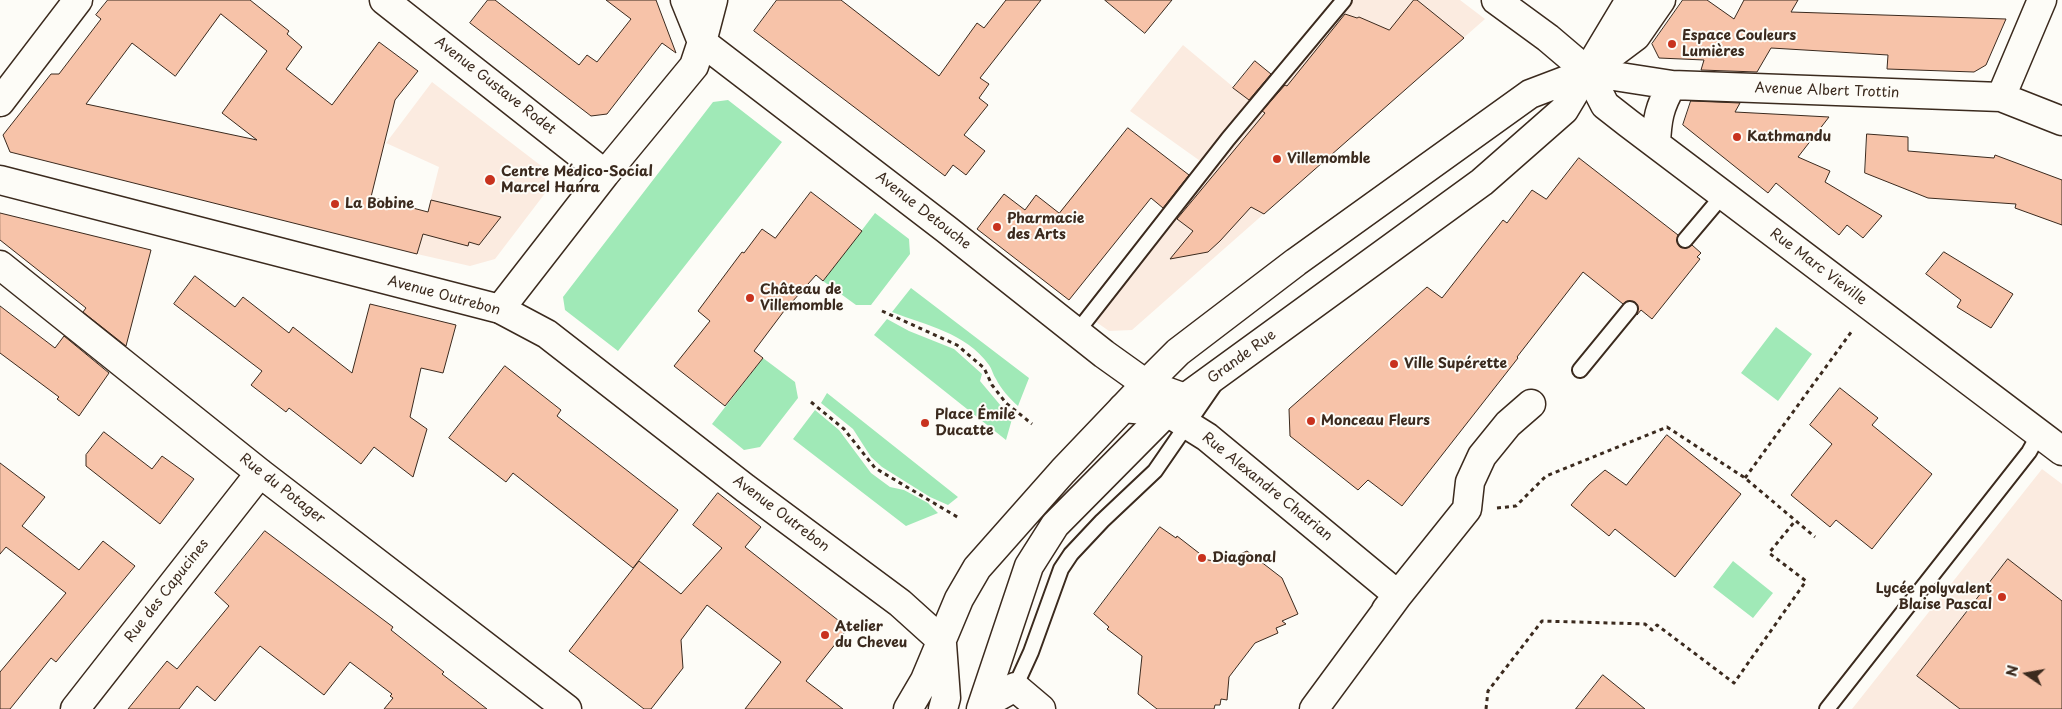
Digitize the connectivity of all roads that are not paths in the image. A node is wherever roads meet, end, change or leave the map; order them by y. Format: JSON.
{"nodes":[{"id":1,"x":78,"y":0,"type":"edge"},
{"id":2,"x":384,"y":0,"type":"edge"},
{"id":3,"x":685,"y":0,"type":"edge"},
{"id":4,"x":713,"y":0,"type":"edge"},
{"id":5,"x":1344,"y":0,"type":"edge"},
{"id":6,"x":1496,"y":0,"type":"edge"},
{"id":7,"x":1630,"y":0,"type":"edge"},
{"id":8,"x":1661,"y":0,"type":"edge"},
{"id":9,"x":2042,"y":0,"type":"edge"},
{"id":10,"x":702,"y":42,"type":"junction"},
{"id":11,"x":1588,"y":72,"type":"junction"},
{"id":12,"x":1672,"y":85,"type":"junction"},
{"id":13,"x":2001,"y":97,"type":"junction"},
{"id":14,"x":0,"y":102,"type":"edge"},
{"id":15,"x":2062,"y":121,"type":"edge"},
{"id":16,"x":1656,"y":144,"type":"junction"},
{"id":17,"x":604,"y":174,"type":"junction"},
{"id":18,"x":0,"y":180,"type":"edge"},
{"id":19,"x":1723,"y":195,"type":"junction"},
{"id":20,"x":1685,"y":240,"type":"dead end"},
{"id":21,"x":0,"y":265,"type":"edge"},
{"id":22,"x":500,"y":309,"type":"junction"},
{"id":23,"x":1630,"y":309,"type":"dead end"},
{"id":24,"x":1077,"y":332,"type":"junction"},
{"id":25,"x":1580,"y":370,"type":"dead end"},
{"id":26,"x":1146,"y":384,"type":"junction"},
{"id":27,"x":1531,"y":404,"type":"dead end"},
{"id":28,"x":1123,"y":408,"type":"junction"},
{"id":29,"x":1180,"y":411,"type":"junction"},
{"id":30,"x":2039,"y":434,"type":"junction"},
{"id":31,"x":2062,"y":451,"type":"edge"},
{"id":32,"x":260,"y":473,"type":"junction"},
{"id":33,"x":1398,"y":595,"type":"junction"},
{"id":34,"x":941,"y":640,"type":"junction"},
{"id":35,"x":1014,"y":686,"type":"junction"},
{"id":36,"x":982,"y":707,"type":"edge"},
{"id":37,"x":75,"y":709,"type":"edge"},
{"id":38,"x":567,"y":709,"type":"edge"},
{"id":39,"x":908,"y":709,"type":"edge"},
{"id":40,"x":943,"y":709,"type":"edge"},
{"id":41,"x":1041,"y":709,"type":"edge"},
{"id":42,"x":1309,"y":709,"type":"edge"},
{"id":43,"x":1314,"y":709,"type":"edge"},
{"id":44,"x":1827,"y":709,"type":"edge"}],
"edges":[{"from":1,"to":14,"type":"street"},
{"from":2,"to":17,"type":"street","name":"Avenue Gustave Rodet"},
{"from":3,"to":10,"type":"street"},
{"from":4,"to":10,"type":"street"},
{"from":5,"to":24,"type":"lane"},
{"from":6,"to":11,"type":"street"},
{"from":7,"to":11,"type":"street","name":"Grande Rue"},
{"from":8,"to":11,"type":"street","name":"Grande Rue"},
{"from":9,"to":13,"type":"street"},
{"from":10,"to":17,"type":"street"},
{"from":10,"to":24,"type":"street","name":"Avenue Detouche"},
{"from":11,"to":12,"type":"street","name":"Avenue Albert Trottin"},
{"from":11,"to":16,"type":"street","name":"Rue Marc Vieville"},
{"from":11,"to":26,"type":"street","name":"Grande Rue"},
{"from":11,"to":29,"type":"street","name":"Grande Rue"},
{"from":12,"to":13,"type":"street","name":"Avenue Albert Trottin"},
{"from":12,"to":16,"type":"street"},
{"from":13,"to":15,"type":"street","name":"Avenue Albert Trottin"},
{"from":16,"to":19,"type":"street","name":"Rue Marc Vieville"},
{"from":17,"to":22,"type":"street"},
{"from":18,"to":22,"type":"street","name":"Avenue Outrebon"},
{"from":19,"to":20,"type":"lane"},
{"from":19,"to":30,"type":"street","name":"Rue Marc Vieville"},
{"from":21,"to":32,"type":"street","name":"Rue du Potager"},
{"from":22,"to":34,"type":"street","name":"Avenue Outrebon"},
{"from":23,"to":25,"type":"lane"},
{"from":24,"to":26,"type":"street","name":"Avenue Detouche"},
{"from":26,"to":28,"type":"street","name":"Grande Rue"},
{"from":26,"to":29,"type":"street","name":"Avenue Detouche"},
{"from":27,"to":33,"type":"street"},
{"from":28,"to":29,"type":"street","name":"Rue Alexandre Chatrian"},
{"from":28,"to":34,"type":"street","name":"Grande Rue"},
{"from":29,"to":33,"type":"street","name":"Rue Alexandre Chatrian"},
{"from":29,"to":35,"type":"lane"},
{"from":29,"to":36,"type":"street","name":"Grande Rue"},
{"from":30,"to":31,"type":"street","name":"Rue Marc Vieville"},
{"from":30,"to":44,"type":"lane"},
{"from":32,"to":37,"type":"street","name":"Rue des Capucines"},
{"from":32,"to":38,"type":"street","name":"Rue du Potager"},
{"from":33,"to":42,"type":"street"},
{"from":33,"to":43,"type":"street"},
{"from":34,"to":39,"type":"street","name":"Grande Rue"},
{"from":34,"to":40,"type":"street","name":"Grande Rue"},
{"from":35,"to":36,"type":"street"},
{"from":35,"to":41,"type":"street"}]}
